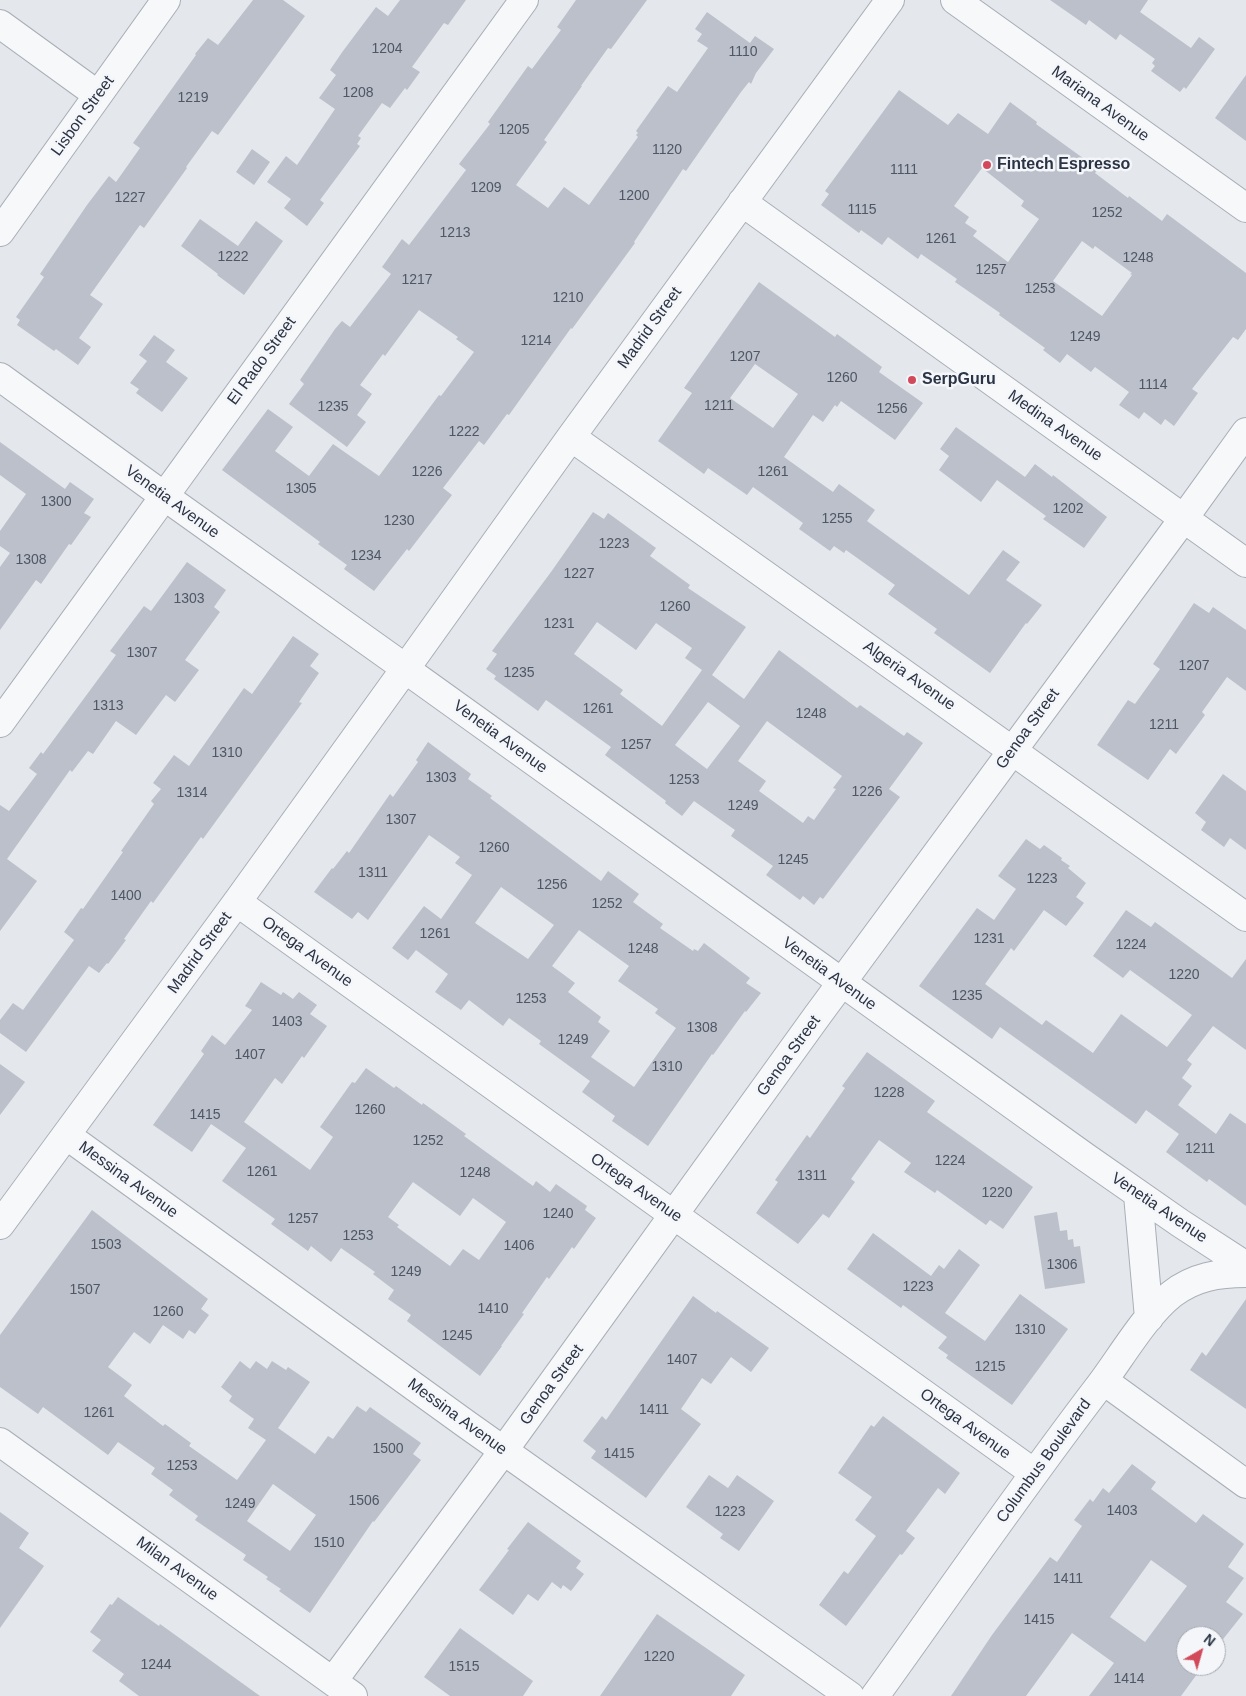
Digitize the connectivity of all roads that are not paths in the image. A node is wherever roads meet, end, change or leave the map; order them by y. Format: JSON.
{"nodes":[{"id":1,"x":166,"y":0,"type":"edge"},
{"id":2,"x":524,"y":0,"type":"edge"},
{"id":3,"x":890,"y":0,"type":"edge"},
{"id":4,"x":955,"y":0,"type":"edge"},
{"id":5,"x":0,"y":24,"type":"edge"},
{"id":6,"x":98,"y":95,"type":"junction"},
{"id":7,"x":742,"y":202,"type":"junction"},
{"id":8,"x":1246,"y":208,"type":"edge"},
{"id":9,"x":0,"y":232,"type":"edge"},
{"id":10,"x":0,"y":376,"type":"edge"},
{"id":11,"x":1246,"y":432,"type":"edge"},
{"id":12,"x":571,"y":437,"type":"junction"},
{"id":13,"x":164,"y":496,"type":"junction"},
{"id":14,"x":1184,"y":518,"type":"junction"},
{"id":15,"x":1246,"y":563,"type":"edge"},
{"id":16,"x":405,"y":668,"type":"junction"},
{"id":17,"x":0,"y":722,"type":"edge"},
{"id":18,"x":1013,"y":750,"type":"junction"},
{"id":19,"x":237,"y":902,"type":"junction"},
{"id":20,"x":1246,"y":917,"type":"edge"},
{"id":21,"x":842,"y":983,"type":"junction"},
{"id":22,"x":66,"y":1135,"type":"junction"},
{"id":23,"x":1138,"y":1195,"type":"junction"},
{"id":24,"x":675,"y":1215,"type":"junction"},
{"id":25,"x":0,"y":1225,"type":"edge"},
{"id":26,"x":1246,"y":1266,"type":"edge"},
{"id":27,"x":1246,"y":1273,"type":"edge"},
{"id":28,"x":1149,"y":1318,"type":"junction"},
{"id":29,"x":1104,"y":1381,"type":"junction"},
{"id":30,"x":0,"y":1442,"type":"edge"},
{"id":31,"x":504,"y":1450,"type":"junction"},
{"id":32,"x":1034,"y":1474,"type":"junction"},
{"id":33,"x":1246,"y":1484,"type":"edge"},
{"id":34,"x":343,"y":1688,"type":"edge"},
{"id":35,"x":850,"y":1696,"type":"edge"},
{"id":36,"x":875,"y":1696,"type":"edge"}],
"edges":[{"from":1,"to":6,"type":"street","name":"Lisbon Street"},
{"from":2,"to":13,"type":"street","name":"El Rado Street"},
{"from":3,"to":7,"type":"street","name":"Madrid Street"},
{"from":4,"to":8,"type":"street","name":"Mariana Avenue"},
{"from":5,"to":6,"type":"street"},
{"from":6,"to":9,"type":"street","name":"Lisbon Street"},
{"from":7,"to":12,"type":"street","name":"Madrid Street"},
{"from":7,"to":14,"type":"street","name":"Medina Avenue"},
{"from":10,"to":13,"type":"street","name":"Venetia Avenue"},
{"from":11,"to":14,"type":"street","name":"Genoa Street"},
{"from":12,"to":16,"type":"street","name":"Madrid Street"},
{"from":12,"to":18,"type":"street","name":"Algeria Avenue"},
{"from":13,"to":16,"type":"street","name":"Venetia Avenue"},
{"from":13,"to":17,"type":"street","name":"El Rado Street"},
{"from":14,"to":15,"type":"street","name":"Medina Avenue"},
{"from":14,"to":18,"type":"street","name":"Genoa Street"},
{"from":16,"to":19,"type":"street","name":"Madrid Street"},
{"from":16,"to":21,"type":"street","name":"Venetia Avenue"},
{"from":18,"to":20,"type":"street","name":"Algeria Avenue"},
{"from":18,"to":21,"type":"street","name":"Genoa Street"},
{"from":19,"to":22,"type":"street","name":"Madrid Street"},
{"from":19,"to":24,"type":"street","name":"Ortega Avenue"},
{"from":21,"to":23,"type":"street","name":"Venetia Avenue"},
{"from":21,"to":24,"type":"street","name":"Genoa Street"},
{"from":22,"to":25,"type":"street","name":"Madrid Street"},
{"from":22,"to":31,"type":"street","name":"Messina Avenue"},
{"from":23,"to":26,"type":"street","name":"Venetia Avenue"},
{"from":23,"to":28,"type":"street"},
{"from":24,"to":31,"type":"street","name":"Genoa Street"},
{"from":24,"to":32,"type":"street","name":"Ortega Avenue"},
{"from":27,"to":28,"type":"street","name":"Columbus Boulevard"},
{"from":28,"to":29,"type":"street","name":"Columbus Boulevard"},
{"from":29,"to":32,"type":"street","name":"Columbus Boulevard"},
{"from":29,"to":33,"type":"street"},
{"from":30,"to":34,"type":"street","name":"Milan Avenue"},
{"from":31,"to":34,"type":"street","name":"Genoa Street"},
{"from":31,"to":35,"type":"street","name":"Messina Avenue"},
{"from":32,"to":36,"type":"street","name":"Columbus Boulevard"}]}
